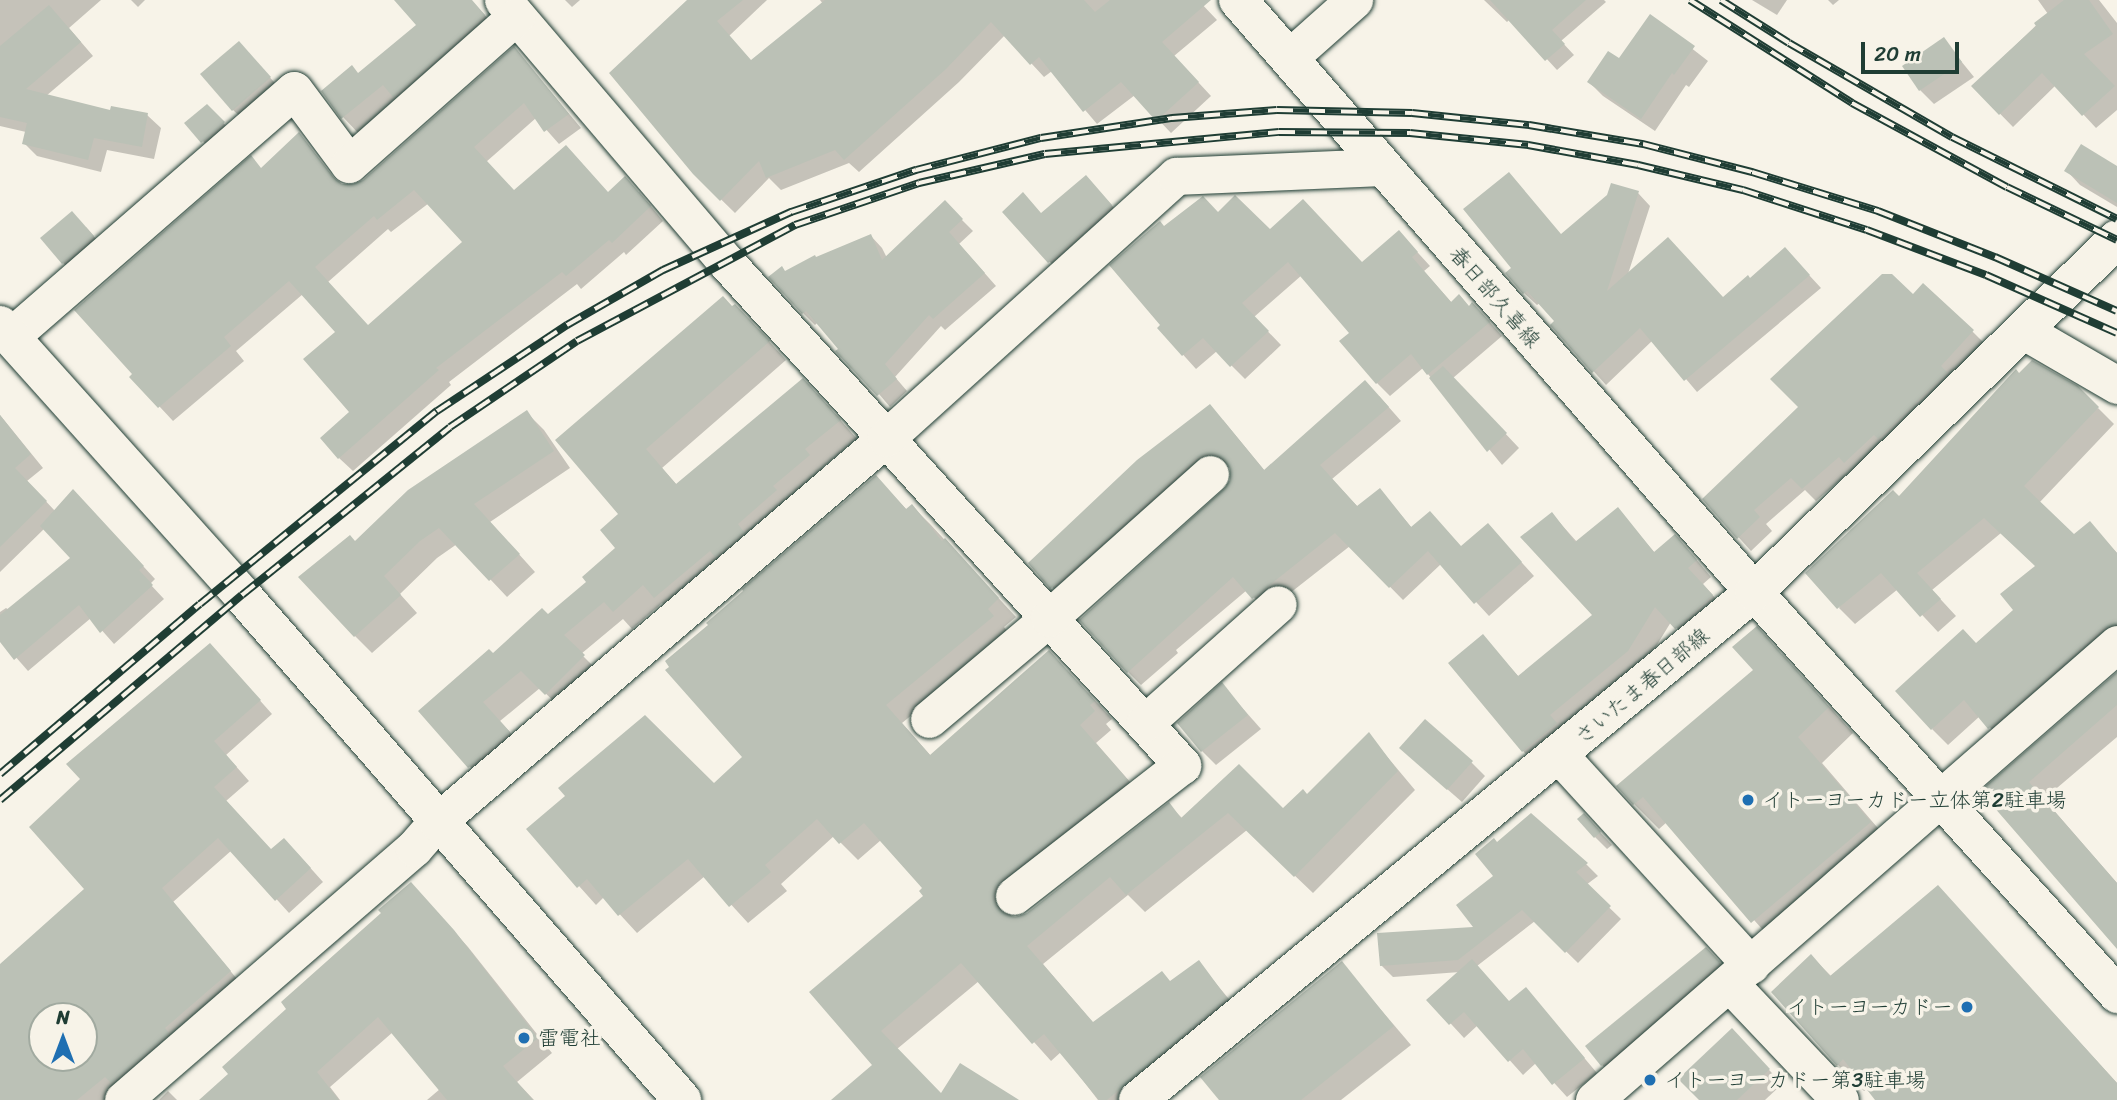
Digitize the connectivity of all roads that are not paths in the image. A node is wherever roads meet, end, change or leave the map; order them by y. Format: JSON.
{"nodes":[{"id":1,"x":1238,"y":0,"type":"edge"},
{"id":2,"x":1354,"y":0,"type":"edge"},
{"id":3,"x":510,"y":8,"type":"edge"},
{"id":4,"x":1290,"y":57,"type":"junction"},
{"id":5,"x":1381,"y":167,"type":"junction"},
{"id":6,"x":2117,"y":239,"type":"edge"},
{"id":7,"x":5,"y":331,"type":"edge"},
{"id":8,"x":2024,"y":331,"type":"junction"},
{"id":9,"x":2117,"y":385,"type":"edge"},
{"id":10,"x":886,"y":438,"type":"junction"},
{"id":11,"x":1210,"y":474,"type":"dead end"},
{"id":12,"x":1755,"y":592,"type":"junction"},
{"id":13,"x":1278,"y":604,"type":"dead end"},
{"id":14,"x":1049,"y":618,"type":"junction"},
{"id":15,"x":2117,"y":644,"type":"edge"},
{"id":16,"x":929,"y":719,"type":"dead end"},
{"id":17,"x":1144,"y":723,"type":"junction"},
{"id":18,"x":1560,"y":756,"type":"junction"},
{"id":19,"x":1942,"y":799,"type":"junction"},
{"id":20,"x":437,"y":822,"type":"junction"},
{"id":21,"x":1014,"y":896,"type":"dead end"},
{"id":22,"x":1740,"y":974,"type":"junction"},
{"id":23,"x":2117,"y":994,"type":"edge"},
{"id":24,"x":123,"y":1100,"type":"edge"},
{"id":25,"x":682,"y":1100,"type":"edge"},
{"id":26,"x":1138,"y":1100,"type":"edge"},
{"id":27,"x":1594,"y":1100,"type":"edge"},
{"id":28,"x":1840,"y":1100,"type":"edge"}],
"edges":[{"from":1,"to":4,"type":"main road","name":"春日部久喜線"},
{"from":2,"to":4,"type":"street"},
{"from":3,"to":7,"type":"street"},
{"from":3,"to":10,"type":"street"},
{"from":4,"to":5,"type":"main road","name":"春日部久喜線"},
{"from":5,"to":10,"type":"street"},
{"from":5,"to":12,"type":"main road","name":"春日部久喜線"},
{"from":6,"to":8,"type":"main road","name":"さいたま春日部線"},
{"from":7,"to":20,"type":"main road"},
{"from":8,"to":9,"type":"street"},
{"from":8,"to":12,"type":"main road","name":"さいたま春日部線"},
{"from":10,"to":14,"type":"street"},
{"from":10,"to":20,"type":"street"},
{"from":11,"to":14,"type":"street"},
{"from":12,"to":18,"type":"main road","name":"さいたま春日部線"},
{"from":12,"to":19,"type":"street"},
{"from":13,"to":17,"type":"street"},
{"from":14,"to":16,"type":"street"},
{"from":14,"to":17,"type":"street"},
{"from":15,"to":19,"type":"street"},
{"from":17,"to":21,"type":"street"},
{"from":18,"to":22,"type":"street"},
{"from":18,"to":26,"type":"main road","name":"さいたま春日部線"},
{"from":19,"to":22,"type":"street"},
{"from":19,"to":23,"type":"street"},
{"from":20,"to":24,"type":"street"},
{"from":20,"to":25,"type":"main road"},
{"from":22,"to":27,"type":"street"},
{"from":22,"to":28,"type":"street"}]}
